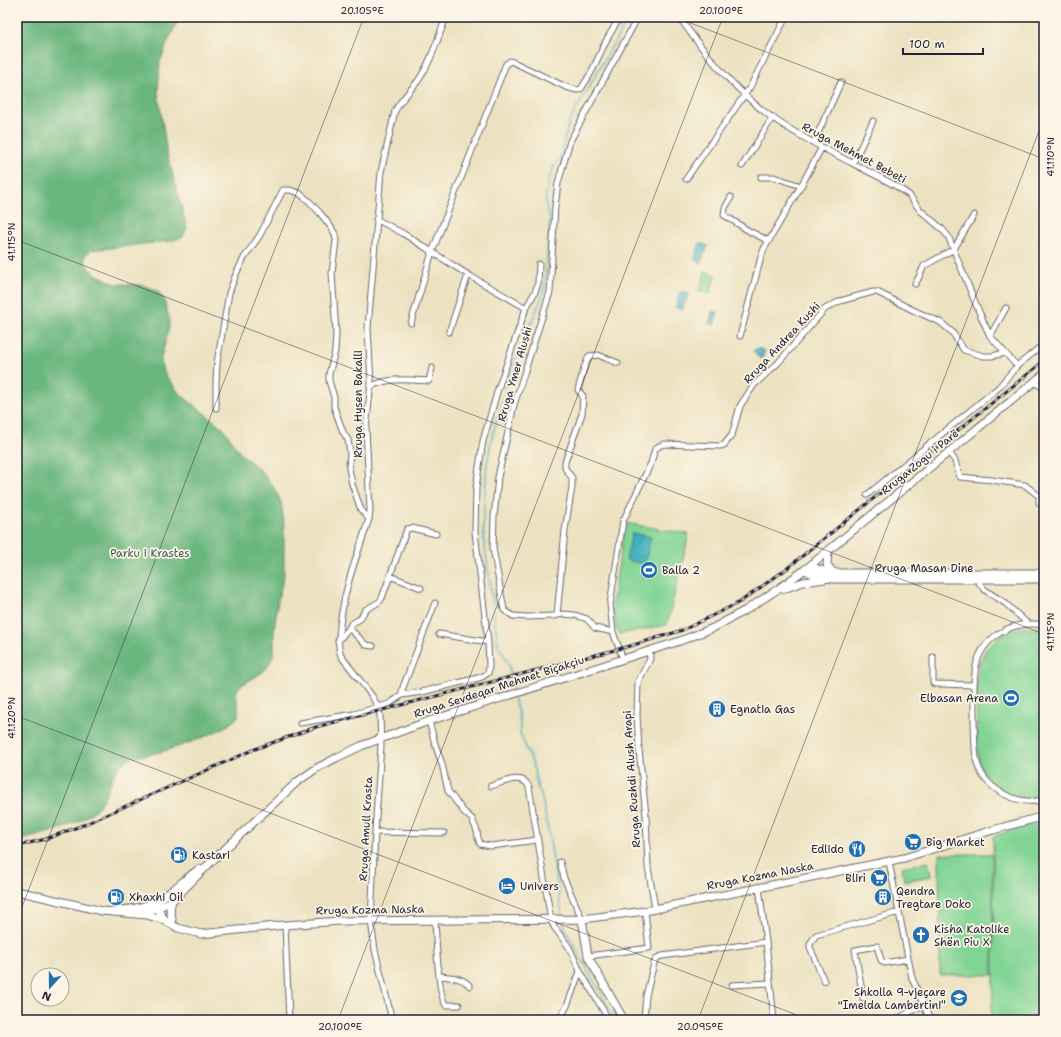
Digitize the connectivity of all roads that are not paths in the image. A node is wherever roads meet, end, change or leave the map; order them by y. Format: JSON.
{"nodes":[{"id":1,"x":446,"y":17,"type":"edge"},
{"id":2,"x":620,"y":17,"type":"edge"},
{"id":3,"x":638,"y":17,"type":"edge"},
{"id":4,"x":679,"y":17,"type":"edge"},
{"id":5,"x":786,"y":17,"type":"edge"},
{"id":6,"x":841,"y":82,"type":"dead end"},
{"id":7,"x":744,"y":95,"type":"junction"},
{"id":8,"x":773,"y":117,"type":"junction"},
{"id":9,"x":873,"y":120,"type":"dead end"},
{"id":10,"x":814,"y":142,"type":"junction"},
{"id":11,"x":822,"y":147,"type":"junction"},
{"id":12,"x":853,"y":163,"type":"junction"},
{"id":13,"x":742,"y":166,"type":"dead end"},
{"id":14,"x":761,"y":177,"type":"dead end"},
{"id":15,"x":686,"y":179,"type":"dead end"},
{"id":16,"x":801,"y":186,"type":"junction"},
{"id":17,"x":731,"y":197,"type":"dead end"},
{"id":18,"x":974,"y":215,"type":"dead end"},
{"id":19,"x":376,"y":219,"type":"junction"},
{"id":20,"x":769,"y":240,"type":"junction"},
{"id":21,"x":954,"y":249,"type":"junction"},
{"id":22,"x":432,"y":252,"type":"junction"},
{"id":23,"x":539,"y":264,"type":"dead end"},
{"id":24,"x":468,"y":275,"type":"junction"},
{"id":25,"x":914,"y":284,"type":"dead end"},
{"id":26,"x":526,"y":308,"type":"junction"},
{"id":27,"x":1006,"y":308,"type":"dead end"},
{"id":28,"x":411,"y":323,"type":"dead end"},
{"id":29,"x":449,"y":332,"type":"dead end"},
{"id":30,"x":740,"y":336,"type":"dead end"},
{"id":31,"x":990,"y":336,"type":"junction"},
{"id":32,"x":1044,"y":344,"type":"edge"},
{"id":33,"x":1005,"y":353,"type":"junction"},
{"id":34,"x":618,"y":363,"type":"dead end"},
{"id":35,"x":1017,"y":366,"type":"junction"},
{"id":36,"x":432,"y":368,"type":"dead end"},
{"id":37,"x":1044,"y":374,"type":"edge"},
{"id":38,"x":1036,"y":382,"type":"junction"},
{"id":39,"x":370,"y":388,"type":"junction"},
{"id":40,"x":1044,"y":389,"type":"edge"},
{"id":41,"x":216,"y":408,"type":"dead end"},
{"id":42,"x":950,"y":452,"type":"junction"},
{"id":43,"x":867,"y":495,"type":"dead end"},
{"id":44,"x":1044,"y":507,"type":"edge"},
{"id":45,"x":369,"y":520,"type":"junction"},
{"id":46,"x":436,"y":534,"type":"dead end"},
{"id":47,"x":828,"y":551,"type":"junction"},
{"id":48,"x":808,"y":567,"type":"junction"},
{"id":49,"x":1044,"y":573,"type":"edge"},
{"id":50,"x":390,"y":576,"type":"junction"},
{"id":51,"x":834,"y":576,"type":"junction"},
{"id":52,"x":979,"y":579,"type":"junction"},
{"id":53,"x":1044,"y":579,"type":"edge"},
{"id":54,"x":421,"y":588,"type":"dead end"},
{"id":55,"x":778,"y":589,"type":"junction"},
{"id":56,"x":435,"y":604,"type":"dead end"},
{"id":57,"x":557,"y":615,"type":"junction"},
{"id":58,"x":1027,"y":623,"type":"junction"},
{"id":59,"x":1044,"y":624,"type":"edge"},
{"id":60,"x":349,"y":628,"type":"junction"},
{"id":61,"x":613,"y":632,"type":"junction"},
{"id":62,"x":439,"y":634,"type":"dead end"},
{"id":63,"x":338,"y":641,"type":"junction"},
{"id":64,"x":488,"y":642,"type":"junction"},
{"id":65,"x":373,"y":646,"type":"dead end"},
{"id":66,"x":649,"y":651,"type":"junction"},
{"id":67,"x":933,"y":657,"type":"dead end"},
{"id":68,"x":623,"y":659,"type":"junction"},
{"id":69,"x":974,"y":685,"type":"junction"},
{"id":70,"x":402,"y":695,"type":"junction"},
{"id":71,"x":378,"y":707,"type":"junction"},
{"id":72,"x":429,"y":721,"type":"junction"},
{"id":73,"x":300,"y":723,"type":"dead end"},
{"id":74,"x":381,"y":738,"type":"junction"},
{"id":75,"x":491,"y":786,"type":"dead end"},
{"id":76,"x":1044,"y":800,"type":"edge"},
{"id":77,"x":1044,"y":816,"type":"edge"},
{"id":78,"x":375,"y":832,"type":"junction"},
{"id":79,"x":444,"y":832,"type":"dead end"},
{"id":80,"x":537,"y":840,"type":"junction"},
{"id":81,"x":213,"y":860,"type":"junction"},
{"id":82,"x":560,"y":862,"type":"dead end"},
{"id":83,"x":889,"y":862,"type":"junction"},
{"id":84,"x":759,"y":887,"type":"junction"},
{"id":85,"x":17,"y":891,"type":"edge"},
{"id":86,"x":176,"y":897,"type":"junction"},
{"id":87,"x":159,"y":904,"type":"junction"},
{"id":88,"x":87,"y":908,"type":"junction"},
{"id":89,"x":655,"y":908,"type":"junction"},
{"id":90,"x":644,"y":910,"type":"junction"},
{"id":91,"x":899,"y":912,"type":"junction"},
{"id":92,"x":130,"y":913,"type":"junction"},
{"id":93,"x":582,"y":919,"type":"junction"},
{"id":94,"x":168,"y":920,"type":"junction"},
{"id":95,"x":435,"y":920,"type":"junction"},
{"id":96,"x":553,"y":920,"type":"junction"},
{"id":97,"x":371,"y":921,"type":"junction"},
{"id":98,"x":284,"y":925,"type":"junction"},
{"id":99,"x":766,"y":942,"type":"junction"},
{"id":100,"x":588,"y":956,"type":"junction"},
{"id":101,"x":908,"y":959,"type":"junction"},
{"id":102,"x":580,"y":971,"type":"junction"},
{"id":103,"x":439,"y":976,"type":"junction"},
{"id":104,"x":824,"y":981,"type":"dead end"},
{"id":105,"x":770,"y":983,"type":"junction"},
{"id":106,"x":732,"y":985,"type":"dead end"},
{"id":107,"x":470,"y":986,"type":"dead end"},
{"id":108,"x":863,"y":998,"type":"dead end"},
{"id":109,"x":459,"y":1005,"type":"dead end"},
{"id":110,"x":923,"y":1005,"type":"junction"},
{"id":111,"x":644,"y":1018,"type":"junction"},
{"id":112,"x":290,"y":1020,"type":"edge"},
{"id":113,"x":392,"y":1020,"type":"edge"},
{"id":114,"x":559,"y":1020,"type":"edge"},
{"id":115,"x":609,"y":1020,"type":"edge"},
{"id":116,"x":624,"y":1020,"type":"edge"},
{"id":117,"x":636,"y":1020,"type":"edge"},
{"id":118,"x":659,"y":1020,"type":"edge"},
{"id":119,"x":774,"y":1020,"type":"edge"},
{"id":120,"x":895,"y":1020,"type":"edge"},
{"id":121,"x":930,"y":1020,"type":"edge"}],
"edges":[{"from":1,"to":19,"type":"street","name":"Rruga Hysen Bakalli"},
{"from":2,"to":22,"type":"street"},
{"from":3,"to":57,"type":"street","name":"Rruga Ymer Alushi"},
{"from":4,"to":7,"type":"street","name":"Rruga Mehmet Bebeti"},
{"from":5,"to":7,"type":"street"},
{"from":6,"to":10,"type":"street"},
{"from":7,"to":8,"type":"street","name":"Rruga Mehmet Bebeti"},
{"from":7,"to":15,"type":"street"},
{"from":8,"to":10,"type":"street","name":"Rruga Mehmet Bebeti"},
{"from":8,"to":13,"type":"street"},
{"from":9,"to":12,"type":"street"},
{"from":10,"to":11,"type":"street","name":"Rruga Mehmet Bebeti"},
{"from":11,"to":12,"type":"street","name":"Rruga Mehmet Bebeti"},
{"from":11,"to":16,"type":"street"},
{"from":12,"to":21,"type":"street","name":"Rruga Mehmet Bebeti"},
{"from":14,"to":16,"type":"street"},
{"from":16,"to":20,"type":"street"},
{"from":17,"to":20,"type":"street"},
{"from":18,"to":21,"type":"street"},
{"from":19,"to":22,"type":"street"},
{"from":19,"to":39,"type":"street","name":"Rruga Hysen Bakalli"},
{"from":20,"to":30,"type":"street"},
{"from":21,"to":25,"type":"street"},
{"from":21,"to":31,"type":"street","name":"Rruga Mehmet Bebeti"},
{"from":22,"to":24,"type":"street"},
{"from":22,"to":28,"type":"street"},
{"from":23,"to":26,"type":"street"},
{"from":24,"to":26,"type":"street"},
{"from":24,"to":29,"type":"street"},
{"from":26,"to":64,"type":"street"},
{"from":27,"to":31,"type":"street"},
{"from":31,"to":33,"type":"street","name":"Rruga Mehmet Bebeti"},
{"from":32,"to":35,"type":"street"},
{"from":33,"to":35,"type":"street","name":"Rruga Mehmet Bebeti"},
{"from":33,"to":61,"type":"street","name":"Rruga Andrea Kushi"},
{"from":34,"to":57,"type":"street"},
{"from":35,"to":43,"type":"street"},
{"from":36,"to":39,"type":"street"},
{"from":37,"to":38,"type":"main road","name":"Rruga Zogu i Parë"},
{"from":38,"to":40,"type":"street"},
{"from":38,"to":42,"type":"main road","name":"Rruga Zogu i Parë"},
{"from":39,"to":45,"type":"street","name":"Rruga Hysen Bakalli"},
{"from":41,"to":45,"type":"street"},
{"from":42,"to":44,"type":"street"},
{"from":42,"to":47,"type":"main road","name":"Rruga Zogu i Parë"},
{"from":45,"to":63,"type":"street","name":"Rruga Hysen Bakalli"},
{"from":46,"to":50,"type":"street"},
{"from":47,"to":48,"type":"main road","name":"Rruga Zogu i Parë"},
{"from":47,"to":51,"type":"main road"},
{"from":48,"to":51,"type":"main road","name":"Rruga Masan Dine"},
{"from":48,"to":55,"type":"main road","name":"Rruga Sevdeqar Mehmet Biçakçiu"},
{"from":49,"to":51,"type":"main road","name":"Rruga Masan Dine"},
{"from":50,"to":54,"type":"street"},
{"from":50,"to":60,"type":"street"},
{"from":51,"to":52,"type":"main road","name":"Rruga Masan Dine"},
{"from":51,"to":55,"type":"main road"},
{"from":52,"to":53,"type":"main road","name":"Rruga Masan Dine"},
{"from":52,"to":58,"type":"street"},
{"from":55,"to":66,"type":"main road","name":"Rruga Sevdeqar Mehmet Biçakçiu"},
{"from":56,"to":70,"type":"street"},
{"from":57,"to":61,"type":"street","name":"Rruga Ymer Alushi"},
{"from":58,"to":59,"type":"street"},
{"from":58,"to":69,"type":"street"},
{"from":60,"to":63,"type":"street"},
{"from":60,"to":65,"type":"street"},
{"from":61,"to":68,"type":"street"},
{"from":62,"to":64,"type":"street"},
{"from":63,"to":71,"type":"street","name":"Rruga Hysen Bakalli"},
{"from":64,"to":70,"type":"street"},
{"from":66,"to":68,"type":"main road","name":"Rruga Sevdeqar Mehmet Biçakçiu"},
{"from":66,"to":89,"type":"street","name":"Rruga Ruzhdi Alush Arapi"},
{"from":67,"to":69,"type":"street"},
{"from":68,"to":72,"type":"main road","name":"Rruga Sevdeqar Mehmet Biçakçiu"},
{"from":69,"to":76,"type":"street"},
{"from":70,"to":71,"type":"street"},
{"from":71,"to":73,"type":"street"},
{"from":71,"to":74,"type":"street","name":"Rruga Hysen Bakalli"},
{"from":72,"to":74,"type":"main road","name":"Rruga Sevdeqar Mehmet Biçakçiu"},
{"from":72,"to":80,"type":"street"},
{"from":74,"to":78,"type":"street","name":"Rruga Amull Krasta"},
{"from":74,"to":81,"type":"main road","name":"Rruga Sevdeqar Mehmet Biçakçiu"},
{"from":75,"to":80,"type":"street"},
{"from":77,"to":83,"type":"main road","name":"Rruga Kozma Naska"},
{"from":78,"to":79,"type":"street"},
{"from":78,"to":97,"type":"street","name":"Rruga Amull Krasta"},
{"from":80,"to":96,"type":"street"},
{"from":81,"to":86,"type":"main road"},
{"from":81,"to":87,"type":"main road"},
{"from":82,"to":93,"type":"street"},
{"from":83,"to":84,"type":"main road","name":"Rruga Kozma Naska"},
{"from":83,"to":91,"type":"street"},
{"from":84,"to":89,"type":"main road","name":"Rruga Kozma Naska"},
{"from":84,"to":99,"type":"street"},
{"from":85,"to":88,"type":"main road"},
{"from":86,"to":87,"type":"main road"},
{"from":86,"to":94,"type":"main road"},
{"from":87,"to":88,"type":"main road"},
{"from":87,"to":92,"type":"main road"},
{"from":87,"to":94,"type":"main road"},
{"from":88,"to":92,"type":"main road"},
{"from":89,"to":90,"type":"main road","name":"Rruga Kozma Naska"},
{"from":90,"to":93,"type":"main road","name":"Rruga Kozma Naska"},
{"from":90,"to":100,"type":"street"},
{"from":91,"to":101,"type":"street"},
{"from":91,"to":104,"type":"street"},
{"from":92,"to":94,"type":"main road","name":"Rruga Kozma Naska"},
{"from":93,"to":96,"type":"main road","name":"Rruga Kozma Naska"},
{"from":93,"to":100,"type":"main road"},
{"from":94,"to":98,"type":"main road","name":"Rruga Kozma Naska"},
{"from":95,"to":96,"type":"main road","name":"Rruga Kozma Naska"},
{"from":95,"to":97,"type":"main road","name":"Rruga Kozma Naska"},
{"from":95,"to":103,"type":"street"},
{"from":96,"to":102,"type":"street"},
{"from":97,"to":98,"type":"main road","name":"Rruga Kozma Naska"},
{"from":97,"to":113,"type":"street","name":"Rruga Amull Krasta"},
{"from":98,"to":112,"type":"street"},
{"from":99,"to":105,"type":"street"},
{"from":99,"to":111,"type":"street"},
{"from":100,"to":116,"type":"main road"},
{"from":101,"to":108,"type":"street"},
{"from":101,"to":110,"type":"street"},
{"from":102,"to":114,"type":"street"},
{"from":102,"to":115,"type":"street"},
{"from":103,"to":107,"type":"street"},
{"from":103,"to":109,"type":"street"},
{"from":105,"to":106,"type":"street"},
{"from":105,"to":119,"type":"street"},
{"from":110,"to":120,"type":"street"},
{"from":110,"to":121,"type":"street"},
{"from":111,"to":117,"type":"street"},
{"from":111,"to":118,"type":"street"}]}
